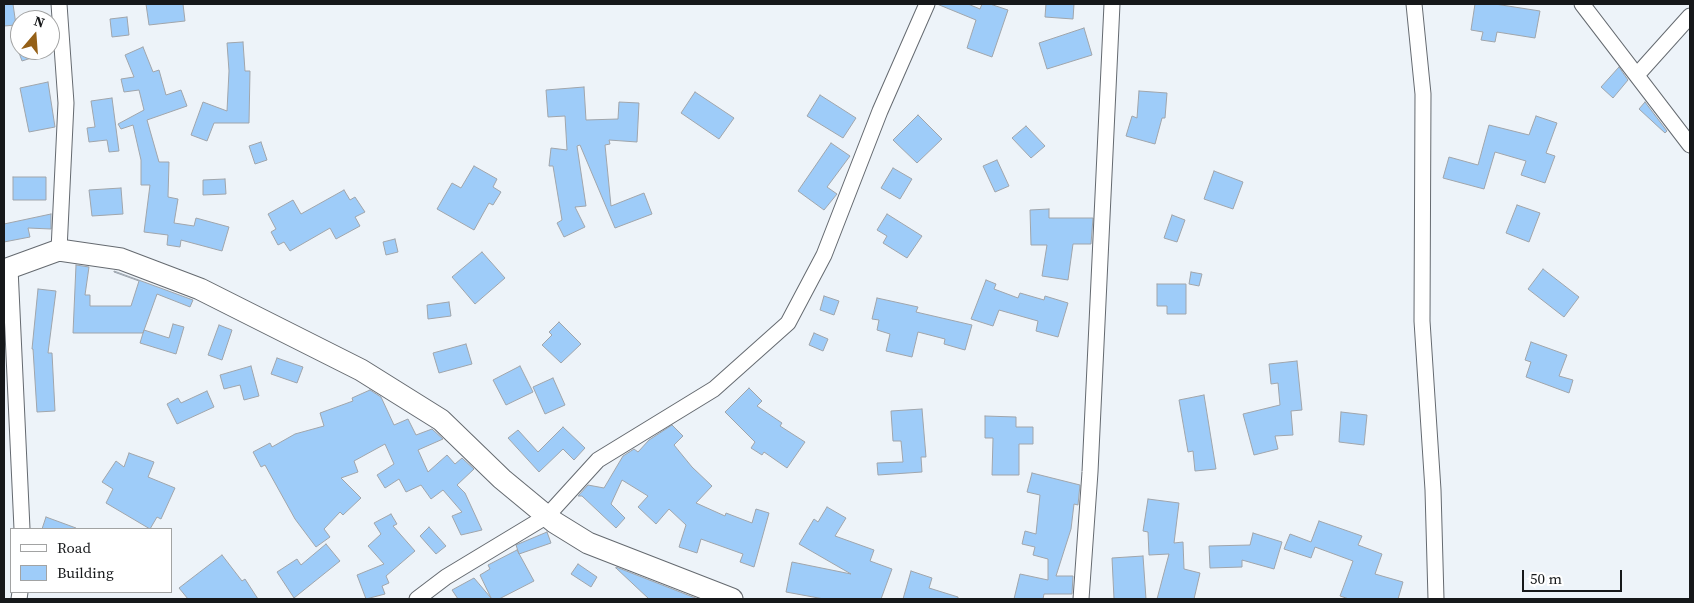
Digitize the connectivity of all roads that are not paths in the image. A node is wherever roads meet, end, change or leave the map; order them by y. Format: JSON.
{"nodes":[{"id":1,"x":60,"y":4,"type":"edge"},
{"id":2,"x":927,"y":4,"type":"edge"},
{"id":3,"x":1112,"y":4,"type":"edge"},
{"id":4,"x":1414,"y":4,"type":"edge"},
{"id":5,"x":1582,"y":4,"type":"edge"},
{"id":6,"x":1690,"y":16,"type":"edge"},
{"id":7,"x":1637,"y":75,"type":"junction"},
{"id":8,"x":1690,"y":145,"type":"edge"},
{"id":9,"x":58,"y":250,"type":"junction"},
{"id":10,"x":7,"y":269,"type":"edge"},
{"id":11,"x":547,"y":516,"type":"junction"},
{"id":12,"x":22,"y":528,"type":"edge"},
{"id":13,"x":417,"y":599,"type":"edge"},
{"id":14,"x":732,"y":599,"type":"edge"},
{"id":15,"x":1081,"y":599,"type":"edge"},
{"id":16,"x":1436,"y":599,"type":"edge"}],
"edges":[{"from":1,"to":9,"type":"street"},
{"from":2,"to":11,"type":"street"},
{"from":3,"to":15,"type":"street"},
{"from":4,"to":16,"type":"street"},
{"from":5,"to":7,"type":"street"},
{"from":6,"to":7,"type":"street"},
{"from":7,"to":8,"type":"street"},
{"from":9,"to":10,"type":"street"},
{"from":9,"to":11,"type":"street"},
{"from":10,"to":12,"type":"street"},
{"from":11,"to":13,"type":"street"},
{"from":11,"to":14,"type":"street"}]}
